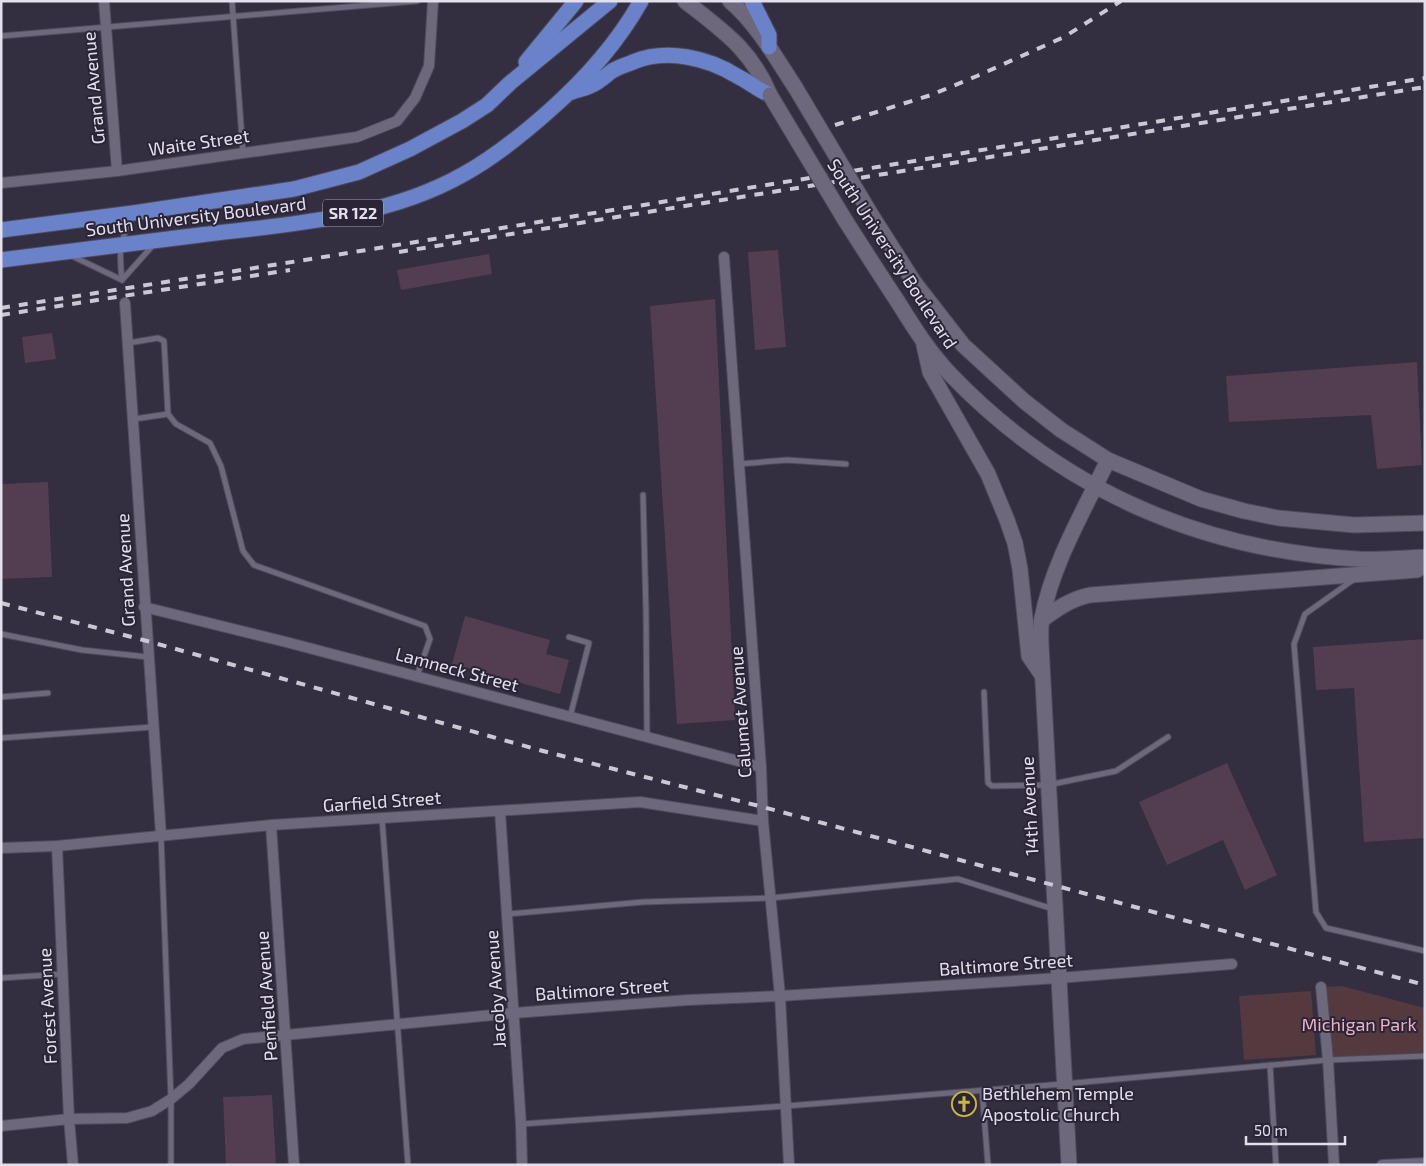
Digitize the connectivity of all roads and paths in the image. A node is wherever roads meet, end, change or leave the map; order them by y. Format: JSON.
{"nodes":[{"id":1,"x":104,"y":1,"type":"edge"},
{"id":2,"x":232,"y":1,"type":"edge"},
{"id":3,"x":417,"y":1,"type":"edge"},
{"id":4,"x":433,"y":1,"type":"edge"},
{"id":5,"x":576,"y":1,"type":"edge"},
{"id":6,"x":610,"y":1,"type":"edge"},
{"id":7,"x":641,"y":1,"type":"edge"},
{"id":8,"x":685,"y":1,"type":"edge"},
{"id":9,"x":730,"y":1,"type":"edge"},
{"id":10,"x":752,"y":1,"type":"edge"},
{"id":11,"x":339,"y":4,"type":"edge"},
{"id":12,"x":233,"y":16,"type":"junction"},
{"id":13,"x":105,"y":27,"type":"junction"},
{"id":14,"x":1,"y":36,"type":"edge"},
{"id":15,"x":770,"y":47,"type":"junction"},
{"id":16,"x":510,"y":83,"type":"junction"},
{"id":17,"x":570,"y":93,"type":"junction"},
{"id":18,"x":770,"y":95,"type":"junction"},
{"id":19,"x":243,"y":153,"type":"junction"},
{"id":20,"x":117,"y":171,"type":"junction"},
{"id":21,"x":1,"y":183,"type":"edge"},
{"id":22,"x":134,"y":214,"type":"junction"},
{"id":23,"x":1,"y":230,"type":"edge"},
{"id":24,"x":158,"y":240,"type":"junction"},
{"id":25,"x":120,"y":244,"type":"junction"},
{"id":26,"x":66,"y":252,"type":"junction"},
{"id":27,"x":724,"y":257,"type":"dead end"},
{"id":28,"x":1,"y":260,"type":"edge"},
{"id":29,"x":122,"y":280,"type":"junction"},
{"id":30,"x":125,"y":304,"type":"dead end"},
{"id":31,"x":923,"y":341,"type":"junction"},
{"id":32,"x":128,"y":343,"type":"junction"},
{"id":33,"x":168,"y":414,"type":"junction"},
{"id":34,"x":134,"y":419,"type":"junction"},
{"id":35,"x":1108,"y":460,"type":"junction"},
{"id":36,"x":739,"y":464,"type":"junction"},
{"id":37,"x":846,"y":464,"type":"dead end"},
{"id":38,"x":1095,"y":487,"type":"junction"},
{"id":39,"x":643,"y":495,"type":"dead end"},
{"id":40,"x":1425,"y":523,"type":"edge"},
{"id":41,"x":1425,"y":557,"type":"edge"},
{"id":42,"x":1425,"y":564,"type":"edge"},
{"id":43,"x":1359,"y":575,"type":"junction"},
{"id":44,"x":144,"y":607,"type":"junction"},
{"id":45,"x":1042,"y":620,"type":"junction"},
{"id":46,"x":1,"y":634,"type":"edge"},
{"id":47,"x":569,"y":637,"type":"dead end"},
{"id":48,"x":148,"y":658,"type":"junction"},
{"id":49,"x":417,"y":676,"type":"junction"},
{"id":50,"x":1042,"y":676,"type":"junction"},
{"id":51,"x":984,"y":692,"type":"dead end"},
{"id":52,"x":48,"y":694,"type":"dead end"},
{"id":53,"x":1,"y":698,"type":"edge"},
{"id":54,"x":570,"y":717,"type":"junction"},
{"id":55,"x":153,"y":727,"type":"junction"},
{"id":56,"x":647,"y":737,"type":"junction"},
{"id":57,"x":1168,"y":737,"type":"dead end"},
{"id":58,"x":1,"y":738,"type":"edge"},
{"id":59,"x":761,"y":767,"type":"junction"},
{"id":60,"x":1048,"y":785,"type":"junction"},
{"id":61,"x":500,"y":811,"type":"junction"},
{"id":62,"x":382,"y":818,"type":"junction"},
{"id":63,"x":763,"y":821,"type":"junction"},
{"id":64,"x":271,"y":825,"type":"junction"},
{"id":65,"x":160,"y":835,"type":"junction"},
{"id":66,"x":57,"y":846,"type":"junction"},
{"id":67,"x":1,"y":848,"type":"edge"},
{"id":68,"x":771,"y":898,"type":"junction"},
{"id":69,"x":1054,"y":909,"type":"junction"},
{"id":70,"x":507,"y":914,"type":"junction"},
{"id":71,"x":1425,"y":951,"type":"edge"},
{"id":72,"x":1232,"y":964,"type":"dead end"},
{"id":73,"x":63,"y":974,"type":"junction"},
{"id":74,"x":1,"y":978,"type":"edge"},
{"id":75,"x":1059,"y":978,"type":"junction"},
{"id":76,"x":1321,"y":987,"type":"dead end"},
{"id":77,"x":780,"y":996,"type":"junction"},
{"id":78,"x":514,"y":1012,"type":"junction"},
{"id":79,"x":398,"y":1024,"type":"junction"},
{"id":80,"x":286,"y":1034,"type":"junction"},
{"id":81,"x":1425,"y":1056,"type":"edge"},
{"id":82,"x":1328,"y":1060,"type":"junction"},
{"id":83,"x":1270,"y":1065,"type":"junction"},
{"id":84,"x":1063,"y":1084,"type":"junction"},
{"id":85,"x":982,"y":1090,"type":"junction"},
{"id":86,"x":171,"y":1099,"type":"junction"},
{"id":87,"x":786,"y":1106,"type":"junction"},
{"id":88,"x":69,"y":1119,"type":"junction"},
{"id":89,"x":521,"y":1124,"type":"junction"},
{"id":90,"x":1,"y":1126,"type":"edge"},
{"id":91,"x":1425,"y":1163,"type":"edge"},
{"id":92,"x":73,"y":1165,"type":"edge"},
{"id":93,"x":171,"y":1165,"type":"edge"},
{"id":94,"x":294,"y":1165,"type":"edge"},
{"id":95,"x":408,"y":1165,"type":"edge"},
{"id":96,"x":522,"y":1165,"type":"edge"},
{"id":97,"x":789,"y":1165,"type":"edge"},
{"id":98,"x":988,"y":1165,"type":"edge"},
{"id":99,"x":1068,"y":1165,"type":"edge"},
{"id":100,"x":1276,"y":1165,"type":"edge"},
{"id":101,"x":1334,"y":1165,"type":"edge"},
{"id":102,"x":1382,"y":1165,"type":"edge"}],
"edges":[{"from":1,"to":13,"type":"street","name":"Grand Avenue"},
{"from":2,"to":12,"type":"lane"},
{"from":3,"to":11,"type":"lane"},
{"from":4,"to":19,"type":"street","name":"Waite Street"},
{"from":5,"to":16,"type":"main road","number":"SR 122"},
{"from":6,"to":16,"type":"main road"},
{"from":7,"to":17,"type":"main road","number":"SR 122"},
{"from":8,"to":18,"type":"main road","name":"South University Boulevard"},
{"from":9,"to":15,"type":"main road","name":"South University Boulevard"},
{"from":10,"to":15,"type":"main road"},
{"from":11,"to":12,"type":"lane"},
{"from":12,"to":13,"type":"lane"},
{"from":12,"to":19,"type":"lane"},
{"from":13,"to":14,"type":"lane"},
{"from":13,"to":20,"type":"street","name":"Grand Avenue"},
{"from":15,"to":35,"type":"main road","name":"South University Boulevard","bridge":true},
{"from":16,"to":22,"type":"main road","name":"South University Boulevard","number":"SR 122"},
{"from":17,"to":18,"type":"main road"},
{"from":17,"to":24,"type":"main road","name":"South University Boulevard","number":"SR 122"},
{"from":18,"to":31,"type":"main road","name":"South University Boulevard","bridge":true},
{"from":19,"to":20,"type":"street","name":"Waite Street"},
{"from":20,"to":21,"type":"street","name":"Waite Street"},
{"from":22,"to":23,"type":"main road","name":"South University Boulevard","number":"SR 122"},
{"from":22,"to":25,"type":"lane"},
{"from":24,"to":25,"type":"main road","name":"South University Boulevard","number":"SR 122"},
{"from":24,"to":29,"type":"lane"},
{"from":25,"to":26,"type":"main road","name":"South University Boulevard","number":"SR 122"},
{"from":25,"to":29,"type":"lane"},
{"from":26,"to":28,"type":"main road","name":"South University Boulevard","number":"SR 122"},
{"from":26,"to":29,"type":"lane"},
{"from":27,"to":36,"type":"street","name":"Calumet Avenue"},
{"from":30,"to":32,"type":"street","name":"Grand Avenue"},
{"from":31,"to":38,"type":"main road","name":"South University Boulevard"},
{"from":31,"to":50,"type":"main road"},
{"from":32,"to":33,"type":"lane"},
{"from":32,"to":34,"type":"street","name":"Grand Avenue"},
{"from":33,"to":34,"type":"lane"},
{"from":33,"to":49,"type":"lane"},
{"from":34,"to":44,"type":"street","name":"Grand Avenue"},
{"from":35,"to":38,"type":"main road","name":"14th Avenue"},
{"from":35,"to":40,"type":"main road","name":"South University Boulevard"},
{"from":36,"to":37,"type":"lane"},
{"from":36,"to":59,"type":"street","name":"Calumet Avenue"},
{"from":38,"to":41,"type":"main road","name":"South University Boulevard"},
{"from":38,"to":45,"type":"main road","name":"14th Avenue"},
{"from":39,"to":56,"type":"lane"},
{"from":42,"to":43,"type":"main road"},
{"from":43,"to":45,"type":"main road"},
{"from":43,"to":71,"type":"lane"},
{"from":44,"to":48,"type":"street","name":"Grand Avenue"},
{"from":44,"to":49,"type":"street","name":"Lamneck Street"},
{"from":45,"to":50,"type":"main road","name":"14th Avenue"},
{"from":46,"to":48,"type":"lane"},
{"from":47,"to":54,"type":"lane"},
{"from":48,"to":55,"type":"street","name":"Grand Avenue"},
{"from":49,"to":54,"type":"street","name":"Lamneck Street"},
{"from":50,"to":60,"type":"main road","name":"14th Avenue"},
{"from":51,"to":60,"type":"lane"},
{"from":52,"to":53,"type":"lane"},
{"from":54,"to":56,"type":"street","name":"Lamneck Street"},
{"from":55,"to":58,"type":"lane"},
{"from":55,"to":65,"type":"street","name":"Grand Avenue"},
{"from":56,"to":59,"type":"street","name":"Lamneck Street"},
{"from":57,"to":60,"type":"lane"},
{"from":59,"to":63,"type":"street","name":"Calumet Avenue"},
{"from":60,"to":69,"type":"main road","name":"14th Avenue"},
{"from":61,"to":62,"type":"street","name":"Garfield Street"},
{"from":61,"to":63,"type":"street","name":"Garfield Street"},
{"from":61,"to":70,"type":"street","name":"Jacoby Avenue"},
{"from":62,"to":64,"type":"street","name":"Garfield Street"},
{"from":62,"to":79,"type":"lane"},
{"from":63,"to":68,"type":"street","name":"Calumet Avenue"},
{"from":64,"to":65,"type":"street","name":"Garfield Street"},
{"from":64,"to":80,"type":"street","name":"Penfield Avenue"},
{"from":65,"to":66,"type":"street","name":"Garfield Street"},
{"from":65,"to":86,"type":"lane"},
{"from":66,"to":67,"type":"street","name":"Garfield Street"},
{"from":66,"to":73,"type":"street","name":"Forest Avenue"},
{"from":68,"to":69,"type":"lane"},
{"from":68,"to":70,"type":"lane"},
{"from":68,"to":77,"type":"street","name":"Calumet Avenue"},
{"from":69,"to":75,"type":"main road","name":"14th Avenue"},
{"from":70,"to":78,"type":"street","name":"Jacoby Avenue"},
{"from":72,"to":75,"type":"street","name":"Baltimore Street"},
{"from":73,"to":74,"type":"lane"},
{"from":73,"to":88,"type":"street","name":"Forest Avenue"},
{"from":75,"to":77,"type":"street","name":"Baltimore Street"},
{"from":75,"to":84,"type":"main road","name":"14th Avenue"},
{"from":76,"to":82,"type":"street"},
{"from":77,"to":78,"type":"street","name":"Baltimore Street"},
{"from":77,"to":87,"type":"street","name":"Calumet Avenue"},
{"from":78,"to":79,"type":"street","name":"Baltimore Street"},
{"from":78,"to":89,"type":"street","name":"Jacoby Avenue"},
{"from":79,"to":80,"type":"street","name":"Baltimore Street"},
{"from":79,"to":95,"type":"lane"},
{"from":80,"to":86,"type":"street","name":"Baltimore Street"},
{"from":80,"to":94,"type":"street","name":"Penfield Avenue"},
{"from":81,"to":82,"type":"lane"},
{"from":82,"to":83,"type":"lane"},
{"from":82,"to":101,"type":"street"},
{"from":83,"to":84,"type":"lane"},
{"from":83,"to":100,"type":"lane"},
{"from":84,"to":85,"type":"lane"},
{"from":84,"to":99,"type":"main road","name":"14th Avenue"},
{"from":85,"to":87,"type":"lane"},
{"from":85,"to":98,"type":"lane"},
{"from":86,"to":88,"type":"street","name":"Baltimore Street"},
{"from":86,"to":93,"type":"lane"},
{"from":87,"to":89,"type":"lane"},
{"from":87,"to":97,"type":"street","name":"Calumet Avenue"},
{"from":88,"to":90,"type":"street","name":"Baltimore Street"},
{"from":88,"to":92,"type":"street","name":"Forest Avenue"},
{"from":89,"to":96,"type":"street","name":"Jacoby Avenue"},
{"from":91,"to":102,"type":"street"}]}
